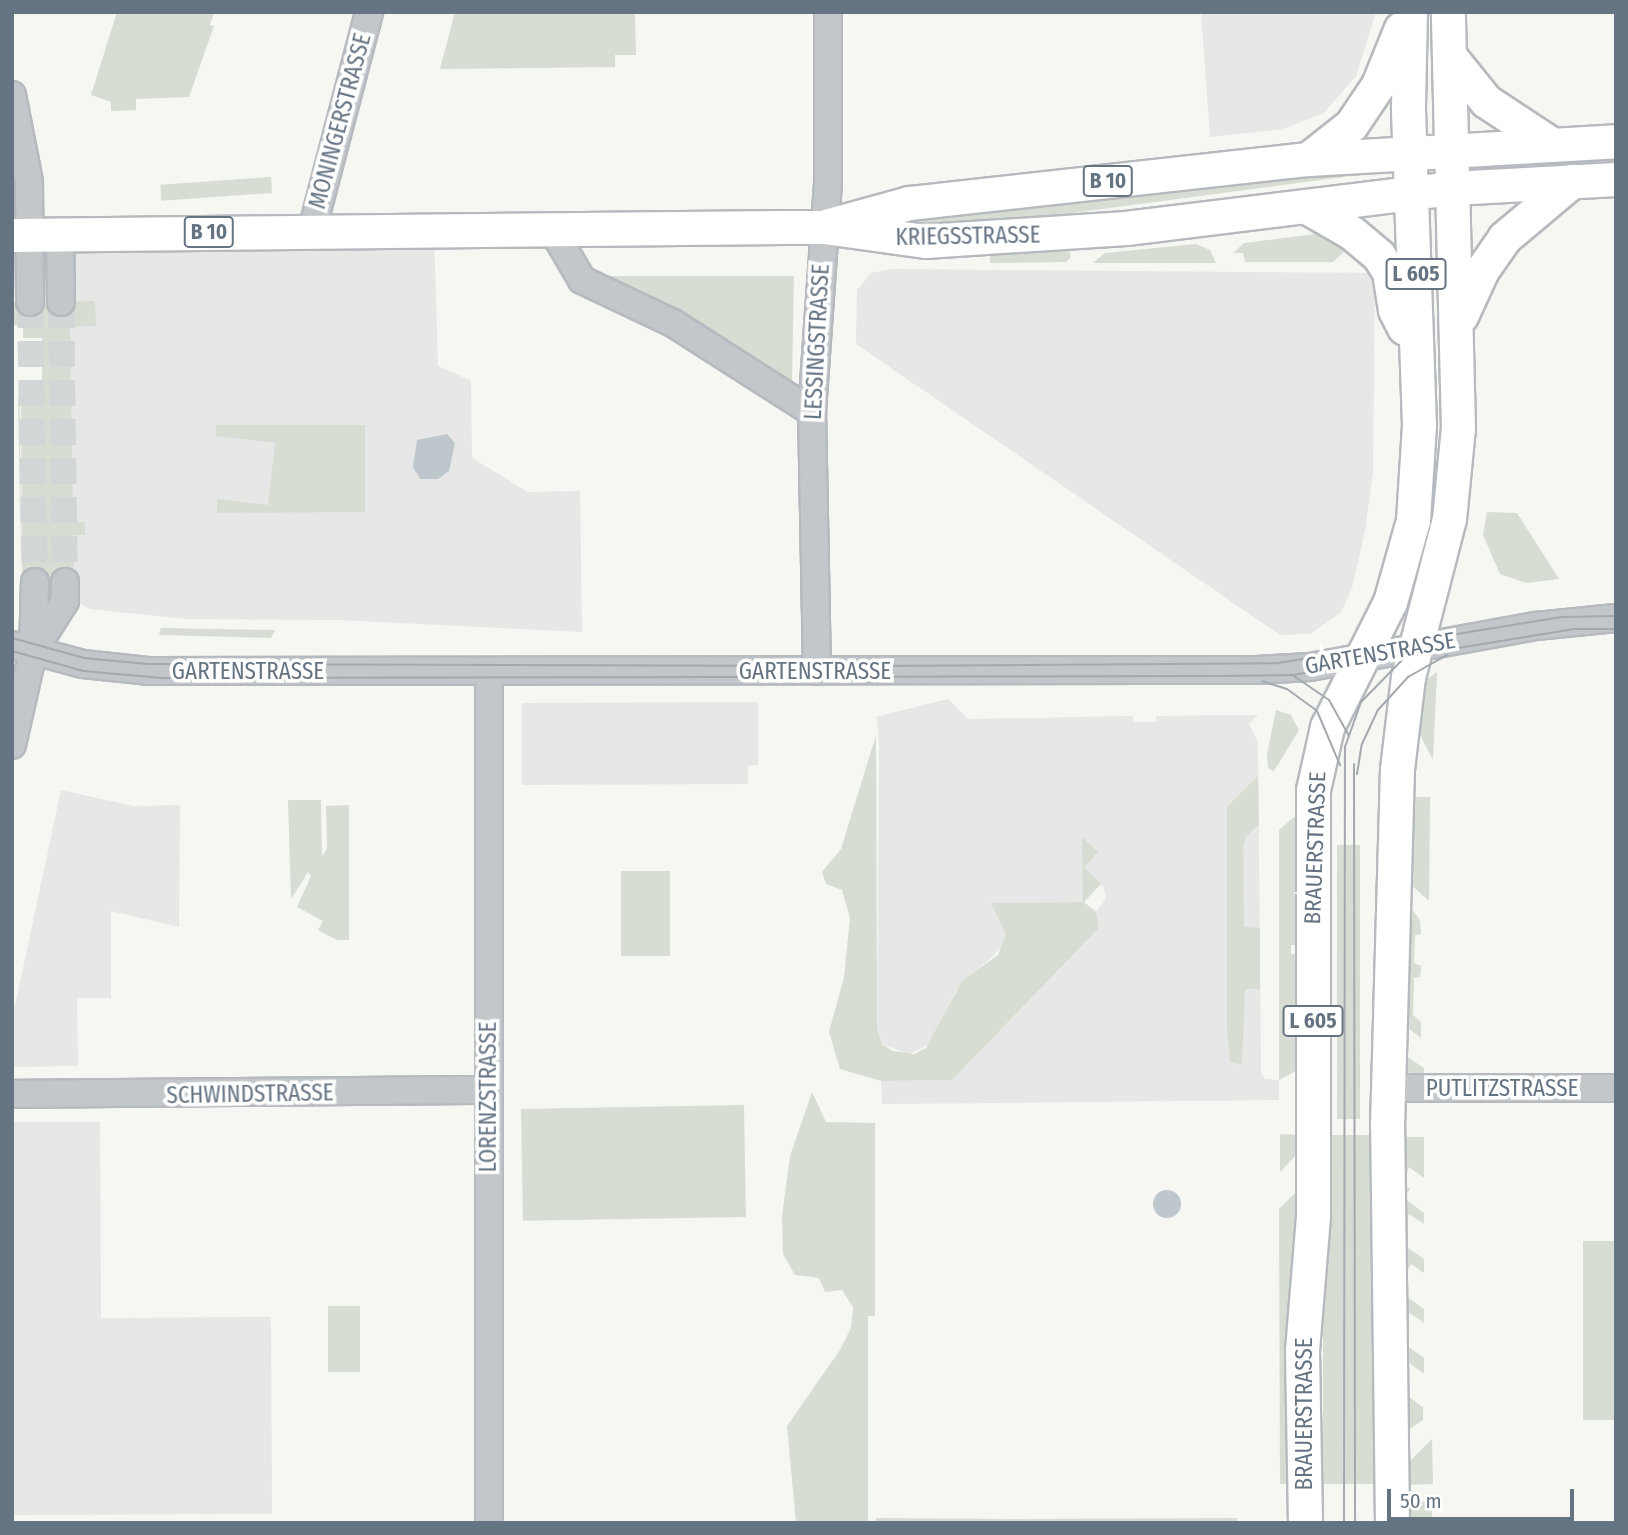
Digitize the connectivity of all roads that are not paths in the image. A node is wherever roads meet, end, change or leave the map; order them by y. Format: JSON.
{"nodes":[{"id":1,"x":369,"y":12,"type":"edge"},
{"id":2,"x":828,"y":12,"type":"edge"},
{"id":3,"x":1408,"y":12,"type":"edge"},
{"id":4,"x":1448,"y":12,"type":"edge"},
{"id":5,"x":1449,"y":55,"type":"junction"},
{"id":6,"x":12,"y":95,"type":"edge"},
{"id":7,"x":1616,"y":141,"type":"edge"},
{"id":8,"x":1553,"y":145,"type":"junction"},
{"id":9,"x":1453,"y":151,"type":"junction"},
{"id":10,"x":1409,"y":152,"type":"junction"},
{"id":11,"x":1307,"y":159,"type":"junction"},
{"id":12,"x":1616,"y":179,"type":"edge"},
{"id":13,"x":1572,"y":181,"type":"junction"},
{"id":14,"x":1453,"y":188,"type":"junction"},
{"id":15,"x":1413,"y":192,"type":"junction"},
{"id":16,"x":1305,"y":206,"type":"junction"},
{"id":17,"x":824,"y":227,"type":"junction"},
{"id":18,"x":552,"y":229,"type":"junction"},
{"id":19,"x":312,"y":230,"type":"junction"},
{"id":20,"x":34,"y":235,"type":"edge"},
{"id":21,"x":30,"y":302,"type":"tunnel mouth"},
{"id":22,"x":61,"y":302,"type":"tunnel mouth"},
{"id":23,"x":1457,"y":325,"type":"junction"},
{"id":24,"x":1418,"y":355,"type":"junction"},
{"id":25,"x":812,"y":412,"type":"junction"},
{"id":26,"x":35,"y":582,"type":"tunnel mouth"},
{"id":27,"x":65,"y":582,"type":"tunnel mouth"},
{"id":28,"x":1615,"y":619,"type":"edge"},
{"id":29,"x":23,"y":648,"type":"edge"},
{"id":30,"x":1415,"y":648,"type":"junction"},
{"id":31,"x":1364,"y":657,"type":"junction"},
{"id":32,"x":489,"y":671,"type":"junction"},
{"id":33,"x":817,"y":671,"type":"junction"},
{"id":34,"x":12,"y":745,"type":"edge"},
{"id":35,"x":1387,"y":1088,"type":"junction"},
{"id":36,"x":1616,"y":1088,"type":"edge"},
{"id":37,"x":489,"y":1090,"type":"junction"},
{"id":38,"x":12,"y":1094,"type":"edge"},
{"id":39,"x":489,"y":1523,"type":"edge"},
{"id":40,"x":1305,"y":1523,"type":"edge"},
{"id":41,"x":1392,"y":1523,"type":"edge"}],
"edges":[{"from":1,"to":19,"type":"street","name":"MONINGERSTRASSE"},
{"from":2,"to":17,"type":"street","name":"LESSINGSTRASSE"},
{"from":3,"to":10,"type":"main road","number":"L 605"},
{"from":3,"to":11,"type":"main road"},
{"from":4,"to":5,"type":"main road","number":"L 605"},
{"from":5,"to":8,"type":"main road"},
{"from":5,"to":9,"type":"main road","number":"L 605"},
{"from":6,"to":20,"type":"street"},
{"from":7,"to":8,"type":"main road","name":"KRIEGSSTRASSE","number":"B 10"},
{"from":8,"to":9,"type":"main road","name":"KRIEGSSTRASSE","number":"B 10"},
{"from":9,"to":10,"type":"main road","name":"KRIEGSSTRASSE","number":"B 10"},
{"from":9,"to":14,"type":"main road","number":"L 605"},
{"from":10,"to":11,"type":"main road","name":"KRIEGSSTRASSE","number":"B 10"},
{"from":10,"to":15,"type":"main road","number":"L 605"},
{"from":11,"to":17,"type":"main road","name":"KRIEGSSTRASSE","number":"B 10"},
{"from":12,"to":13,"type":"main road","name":"KRIEGSSTRASSE","number":"B 10"},
{"from":13,"to":14,"type":"main road","name":"KRIEGSSTRASSE","number":"B 10"},
{"from":13,"to":23,"type":"main road"},
{"from":14,"to":15,"type":"main road","name":"KRIEGSSTRASSE","number":"B 10"},
{"from":14,"to":23,"type":"main road","number":"L 605"},
{"from":15,"to":16,"type":"main road","name":"KRIEGSSTRASSE","number":"B 10"},
{"from":15,"to":24,"type":"main road","name":"BRAUERSTRASSE","number":"L 605"},
{"from":16,"to":17,"type":"main road","name":"KRIEGSSTRASSE","number":"B 10"},
{"from":16,"to":24,"type":"main road"},
{"from":17,"to":18,"type":"main road","number":"B 10"},
{"from":17,"to":25,"type":"street","name":"LESSINGSTRASSE"},
{"from":18,"to":19,"type":"main road","number":"B 10"},
{"from":18,"to":25,"type":"street"},
{"from":19,"to":20,"type":"main road","number":"B 10"},
{"from":20,"to":21,"type":"street"},
{"from":20,"to":22,"type":"street"},
{"from":23,"to":30,"type":"main road","number":"L 605"},
{"from":24,"to":31,"type":"main road","name":"BRAUERSTRASSE","number":"L 605"},
{"from":25,"to":33,"type":"street","name":"LESSINGSTRASSE"},
{"from":26,"to":29,"type":"street"},
{"from":27,"to":29,"type":"street"},
{"from":28,"to":30,"type":"street","name":"GARTENSTRASSE"},
{"from":29,"to":32,"type":"street","name":"GARTENSTRASSE"},
{"from":29,"to":34,"type":"street"},
{"from":30,"to":31,"type":"street","name":"GARTENSTRASSE"},
{"from":30,"to":35,"type":"main road","number":"L 605"},
{"from":31,"to":33,"type":"street","name":"GARTENSTRASSE"},
{"from":31,"to":40,"type":"main road","name":"BRAUERSTRASSE","number":"L 605"},
{"from":32,"to":33,"type":"street","name":"GARTENSTRASSE"},
{"from":32,"to":37,"type":"street","name":"LORENZSTRASSE"},
{"from":35,"to":36,"type":"street","name":"PUTLITZSTRASSE"},
{"from":35,"to":41,"type":"main road","number":"L 605"},
{"from":37,"to":38,"type":"street","name":"SCHWINDSTRASSE"},
{"from":37,"to":39,"type":"street","name":"LORENZSTRASSE"}]}
